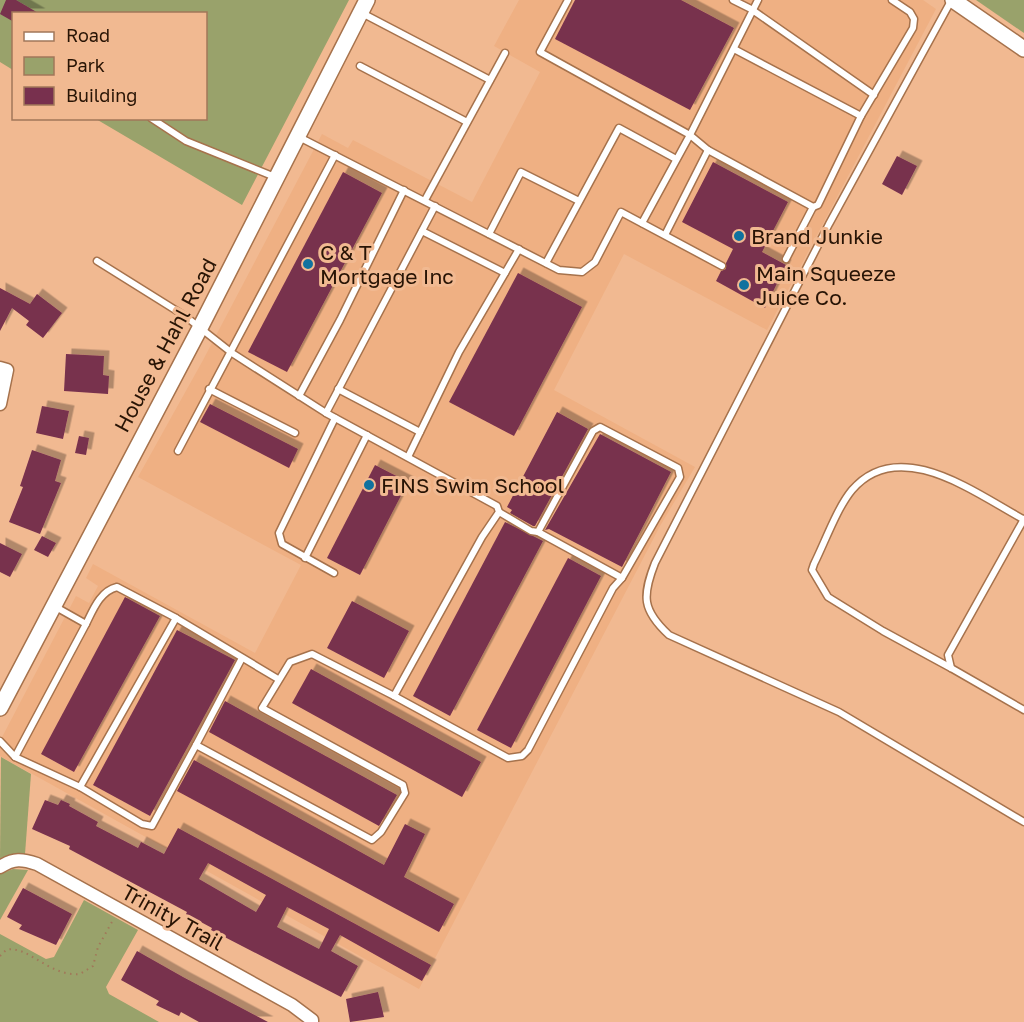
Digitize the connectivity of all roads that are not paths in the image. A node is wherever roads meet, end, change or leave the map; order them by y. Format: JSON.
{"nodes":[{"id":1,"x":568,"y":0,"type":"edge"},
{"id":2,"x":733,"y":0,"type":"edge"},
{"id":3,"x":758,"y":0,"type":"edge"},
{"id":4,"x":892,"y":0,"type":"edge"},
{"id":5,"x":952,"y":0,"type":"edge"},
{"id":6,"x":363,"y":6,"type":"edge"},
{"id":7,"x":751,"y":9,"type":"junction"},
{"id":8,"x":734,"y":49,"type":"junction"},
{"id":9,"x":1024,"y":49,"type":"edge"},
{"id":10,"x":505,"y":53,"type":"dead end"},
{"id":11,"x":360,"y":66,"type":"dead end"},
{"id":12,"x":490,"y":80,"type":"junction"},
{"id":13,"x":874,"y":95,"type":"junction"},
{"id":14,"x":861,"y":116,"type":"junction"},
{"id":15,"x":154,"y":120,"type":"edge"},
{"id":16,"x":467,"y":122,"type":"junction"},
{"id":17,"x":690,"y":135,"type":"junction"},
{"id":18,"x":296,"y":136,"type":"junction"},
{"id":19,"x":708,"y":150,"type":"junction"},
{"id":20,"x":335,"y":155,"type":"junction"},
{"id":21,"x":676,"y":159,"type":"junction"},
{"id":22,"x":275,"y":177,"type":"junction"},
{"id":23,"x":404,"y":190,"type":"junction"},
{"id":24,"x":425,"y":200,"type":"junction"},
{"id":25,"x":579,"y":201,"type":"junction"},
{"id":26,"x":435,"y":206,"type":"junction"},
{"id":27,"x":813,"y":207,"type":"junction"},
{"id":28,"x":642,"y":224,"type":"junction"},
{"id":29,"x":422,"y":231,"type":"junction"},
{"id":30,"x":489,"y":234,"type":"junction"},
{"id":31,"x":664,"y":235,"type":"junction"},
{"id":32,"x":519,"y":249,"type":"junction"},
{"id":33,"x":786,"y":259,"type":"dead end"},
{"id":34,"x":97,"y":261,"type":"dead end"},
{"id":35,"x":546,"y":263,"type":"junction"},
{"id":36,"x":722,"y":266,"type":"dead end"},
{"id":37,"x":505,"y":273,"type":"junction"},
{"id":38,"x":200,"y":328,"type":"junction"},
{"id":39,"x":231,"y":353,"type":"junction"},
{"id":40,"x":3,"y":369,"type":"edge"},
{"id":41,"x":209,"y":389,"type":"junction"},
{"id":42,"x":338,"y":389,"type":"junction"},
{"id":43,"x":299,"y":396,"type":"junction"},
{"id":44,"x":0,"y":404,"type":"edge"},
{"id":45,"x":326,"y":413,"type":"junction"},
{"id":46,"x":336,"y":418,"type":"junction"},
{"id":47,"x":420,"y":432,"type":"junction"},
{"id":48,"x":295,"y":433,"type":"dead end"},
{"id":49,"x":367,"y":435,"type":"junction"},
{"id":50,"x":178,"y":451,"type":"dead end"},
{"id":51,"x":408,"y":457,"type":"junction"},
{"id":52,"x":499,"y":512,"type":"junction"},
{"id":53,"x":1024,"y":519,"type":"edge"},
{"id":54,"x":538,"y":532,"type":"junction"},
{"id":55,"x":305,"y":558,"type":"junction"},
{"id":56,"x":334,"y":573,"type":"dead end"},
{"id":57,"x":622,"y":578,"type":"junction"},
{"id":58,"x":53,"y":605,"type":"junction"},
{"id":59,"x":176,"y":618,"type":"junction"},
{"id":60,"x":86,"y":624,"type":"junction"},
{"id":61,"x":243,"y":658,"type":"junction"},
{"id":62,"x":951,"y":668,"type":"junction"},
{"id":63,"x":278,"y":679,"type":"junction"},
{"id":64,"x":394,"y":696,"type":"junction"},
{"id":65,"x":0,"y":708,"type":"edge"},
{"id":66,"x":1024,"y":710,"type":"edge"},
{"id":67,"x":0,"y":741,"type":"edge"},
{"id":68,"x":196,"y":745,"type":"junction"},
{"id":69,"x":15,"y":757,"type":"junction"},
{"id":70,"x":80,"y":788,"type":"junction"},
{"id":71,"x":1024,"y":822,"type":"edge"},
{"id":72,"x":5,"y":864,"type":"edge"},
{"id":73,"x":312,"y":1021,"type":"edge"}],
"edges":[{"from":1,"to":17,"type":"lane"},
{"from":2,"to":7,"type":"lane"},
{"from":3,"to":7,"type":"lane"},
{"from":4,"to":13,"type":"lane"},
{"from":5,"to":9,"type":"street"},
{"from":5,"to":71,"type":"lane"},
{"from":6,"to":12,"type":"lane"},
{"from":6,"to":18,"type":"street","name":"House & Hahl Road"},
{"from":7,"to":8,"type":"lane"},
{"from":7,"to":13,"type":"lane"},
{"from":8,"to":14,"type":"lane"},
{"from":8,"to":17,"type":"lane"},
{"from":10,"to":12,"type":"lane"},
{"from":11,"to":16,"type":"lane"},
{"from":12,"to":16,"type":"lane"},
{"from":13,"to":14,"type":"lane"},
{"from":14,"to":27,"type":"lane"},
{"from":15,"to":22,"type":"lane"},
{"from":16,"to":24,"type":"lane"},
{"from":17,"to":19,"type":"lane"},
{"from":17,"to":21,"type":"lane"},
{"from":18,"to":20,"type":"lane"},
{"from":18,"to":22,"type":"street","name":"House & Hahl Road"},
{"from":19,"to":27,"type":"lane"},
{"from":19,"to":31,"type":"lane"},
{"from":20,"to":23,"type":"lane"},
{"from":20,"to":39,"type":"lane"},
{"from":21,"to":25,"type":"lane"},
{"from":21,"to":28,"type":"lane"},
{"from":22,"to":38,"type":"street","name":"House & Hahl Road"},
{"from":23,"to":24,"type":"lane"},
{"from":23,"to":43,"type":"lane"},
{"from":24,"to":26,"type":"lane"},
{"from":25,"to":30,"type":"lane"},
{"from":25,"to":35,"type":"lane"},
{"from":26,"to":29,"type":"lane"},
{"from":26,"to":30,"type":"lane"},
{"from":27,"to":33,"type":"lane"},
{"from":28,"to":31,"type":"lane"},
{"from":28,"to":35,"type":"lane"},
{"from":29,"to":37,"type":"lane"},
{"from":29,"to":42,"type":"lane"},
{"from":30,"to":32,"type":"lane"},
{"from":31,"to":36,"type":"lane"},
{"from":32,"to":35,"type":"lane"},
{"from":32,"to":37,"type":"lane"},
{"from":34,"to":38,"type":"lane"},
{"from":37,"to":47,"type":"lane"},
{"from":38,"to":39,"type":"lane"},
{"from":38,"to":58,"type":"street","name":"House & Hahl Road"},
{"from":39,"to":41,"type":"lane"},
{"from":39,"to":43,"type":"lane"},
{"from":40,"to":44,"type":"street"},
{"from":41,"to":48,"type":"lane"},
{"from":41,"to":50,"type":"lane"},
{"from":42,"to":45,"type":"lane"},
{"from":42,"to":47,"type":"lane"},
{"from":43,"to":45,"type":"lane"},
{"from":45,"to":46,"type":"lane"},
{"from":46,"to":49,"type":"lane"},
{"from":46,"to":55,"type":"lane"},
{"from":47,"to":51,"type":"lane"},
{"from":49,"to":51,"type":"lane"},
{"from":49,"to":55,"type":"lane"},
{"from":51,"to":52,"type":"lane"},
{"from":52,"to":54,"type":"lane"},
{"from":52,"to":64,"type":"lane"},
{"from":53,"to":62,"type":"lane"},
{"from":53,"to":62,"type":"lane"},
{"from":54,"to":57,"type":"lane"},
{"from":54,"to":57,"type":"lane"},
{"from":55,"to":56,"type":"lane"},
{"from":57,"to":64,"type":"lane"},
{"from":58,"to":60,"type":"lane"},
{"from":58,"to":65,"type":"street","name":"House & Hahl Road"},
{"from":59,"to":60,"type":"lane"},
{"from":59,"to":61,"type":"lane"},
{"from":59,"to":70,"type":"lane"},
{"from":60,"to":69,"type":"lane"},
{"from":61,"to":63,"type":"lane"},
{"from":61,"to":68,"type":"lane"},
{"from":62,"to":66,"type":"lane"},
{"from":63,"to":64,"type":"lane"},
{"from":63,"to":68,"type":"lane"},
{"from":67,"to":69,"type":"lane"},
{"from":68,"to":70,"type":"lane"},
{"from":69,"to":70,"type":"lane"},
{"from":72,"to":73,"type":"street","name":"Trinity Trail"}]}
